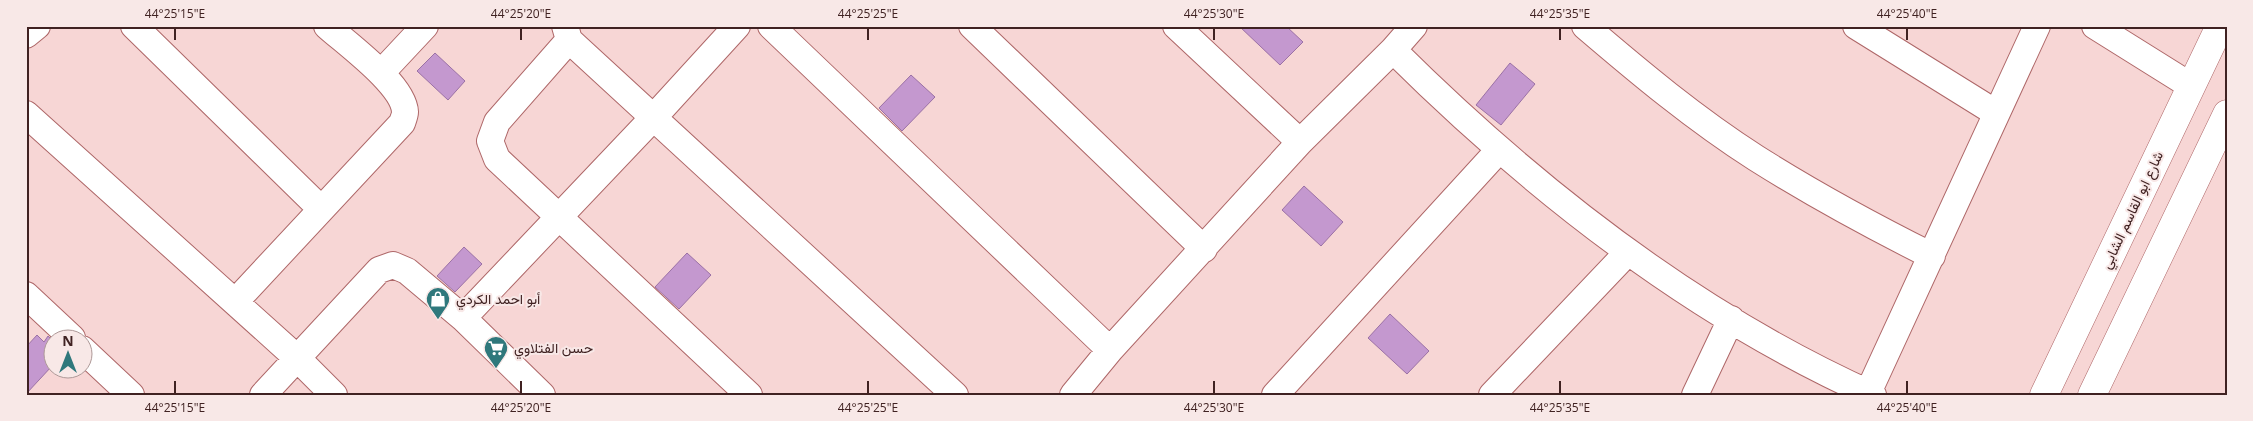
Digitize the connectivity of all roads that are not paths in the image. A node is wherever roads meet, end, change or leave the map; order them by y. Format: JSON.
{"nodes":[{"id":1,"x":37,"y":26,"type":"edge"},
{"id":2,"x":134,"y":26,"type":"edge"},
{"id":3,"x":327,"y":26,"type":"edge"},
{"id":4,"x":425,"y":26,"type":"edge"},
{"id":5,"x":736,"y":26,"type":"edge"},
{"id":6,"x":770,"y":26,"type":"edge"},
{"id":7,"x":972,"y":26,"type":"edge"},
{"id":8,"x":1414,"y":26,"type":"edge"},
{"id":9,"x":1585,"y":26,"type":"edge"},
{"id":10,"x":1856,"y":26,"type":"edge"},
{"id":11,"x":2037,"y":26,"type":"edge"},
{"id":12,"x":2095,"y":26,"type":"edge"},
{"id":13,"x":2220,"y":26,"type":"edge"},
{"id":14,"x":1185,"y":29,"type":"edge"},
{"id":15,"x":567,"y":33,"type":"edge"},
{"id":16,"x":26,"y":35,"type":"edge"},
{"id":17,"x":1393,"y":50,"type":"junction"},
{"id":18,"x":381,"y":73,"type":"junction"},
{"id":19,"x":2191,"y":86,"type":"junction"},
{"id":20,"x":1996,"y":113,"type":"junction"},
{"id":21,"x":26,"y":114,"type":"edge"},
{"id":22,"x":653,"y":118,"type":"junction"},
{"id":23,"x":2225,"y":122,"type":"edge"},
{"id":24,"x":1300,"y":142,"type":"junction"},
{"id":25,"x":1499,"y":150,"type":"junction"},
{"id":26,"x":321,"y":209,"type":"junction"},
{"id":27,"x":559,"y":217,"type":"junction"},
{"id":28,"x":1204,"y":249,"type":"junction"},
{"id":29,"x":1628,"y":252,"type":"junction"},
{"id":30,"x":1932,"y":256,"type":"junction"},
{"id":31,"x":26,"y":295,"type":"edge"},
{"id":32,"x":235,"y":302,"type":"junction"},
{"id":33,"x":463,"y":318,"type":"junction"},
{"id":34,"x":1731,"y":319,"type":"junction"},
{"id":35,"x":61,"y":328,"type":"edge"},
{"id":36,"x":1110,"y":350,"type":"junction"},
{"id":37,"x":92,"y":358,"type":"edge"},
{"id":38,"x":297,"y":358,"type":"junction"},
{"id":39,"x":1869,"y":394,"type":"edge"},
{"id":40,"x":131,"y":395,"type":"edge"},
{"id":41,"x":263,"y":395,"type":"edge"},
{"id":42,"x":334,"y":395,"type":"edge"},
{"id":43,"x":542,"y":395,"type":"edge"},
{"id":44,"x":749,"y":395,"type":"edge"},
{"id":45,"x":954,"y":395,"type":"edge"},
{"id":46,"x":1073,"y":395,"type":"edge"},
{"id":47,"x":1275,"y":395,"type":"edge"},
{"id":48,"x":1492,"y":395,"type":"edge"},
{"id":49,"x":1695,"y":395,"type":"edge"},
{"id":50,"x":2044,"y":395,"type":"edge"},
{"id":51,"x":2092,"y":395,"type":"edge"}],
"edges":[{"from":1,"to":16,"type":"street"},
{"from":2,"to":26,"type":"street"},
{"from":3,"to":18,"type":"street"},
{"from":4,"to":18,"type":"street"},
{"from":5,"to":22,"type":"street"},
{"from":6,"to":36,"type":"street"},
{"from":7,"to":28,"type":"street"},
{"from":8,"to":17,"type":"street"},
{"from":9,"to":30,"type":"street"},
{"from":10,"to":20,"type":"street"},
{"from":11,"to":20,"type":"street"},
{"from":12,"to":19,"type":"street"},
{"from":13,"to":19,"type":"main road","name":"شارع ابو القاسم الشابي"},
{"from":14,"to":24,"type":"street"},
{"from":15,"to":22,"type":"street"},
{"from":15,"to":27,"type":"street"},
{"from":17,"to":24,"type":"street"},
{"from":17,"to":25,"type":"street"},
{"from":18,"to":26,"type":"street"},
{"from":19,"to":50,"type":"main road","name":"شارع ابو القاسم الشابي"},
{"from":20,"to":30,"type":"street"},
{"from":21,"to":32,"type":"street"},
{"from":22,"to":27,"type":"street"},
{"from":22,"to":45,"type":"street"},
{"from":23,"to":51,"type":"main road"},
{"from":24,"to":28,"type":"street"},
{"from":25,"to":29,"type":"street"},
{"from":25,"to":47,"type":"street"},
{"from":26,"to":32,"type":"street"},
{"from":27,"to":33,"type":"street"},
{"from":27,"to":44,"type":"street"},
{"from":28,"to":36,"type":"street"},
{"from":29,"to":34,"type":"street"},
{"from":29,"to":48,"type":"street"},
{"from":30,"to":39,"type":"street"},
{"from":31,"to":35,"type":"street"},
{"from":32,"to":38,"type":"street"},
{"from":33,"to":38,"type":"street"},
{"from":33,"to":43,"type":"street"},
{"from":34,"to":39,"type":"street"},
{"from":34,"to":49,"type":"street"},
{"from":36,"to":46,"type":"street"},
{"from":37,"to":40,"type":"street"},
{"from":38,"to":41,"type":"street"},
{"from":38,"to":42,"type":"street"}]}
